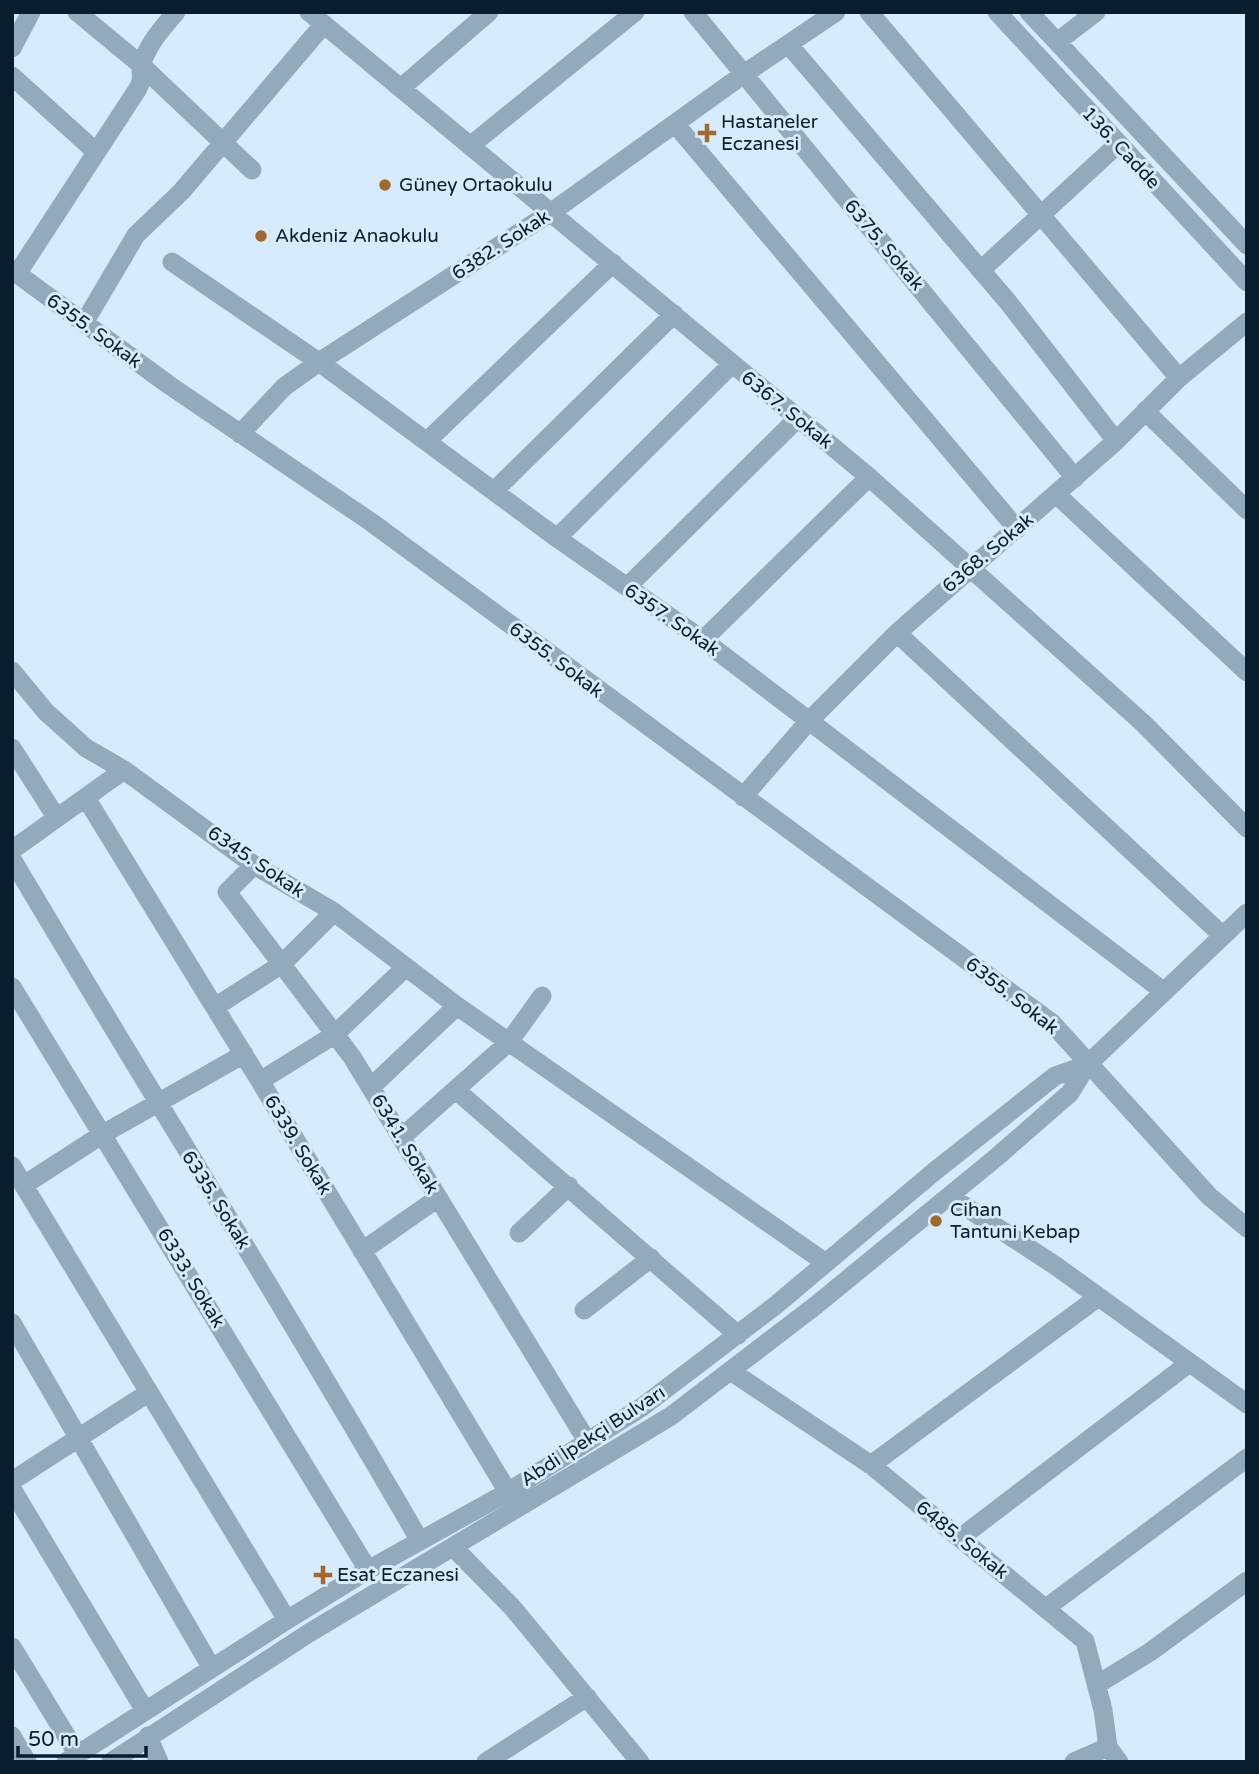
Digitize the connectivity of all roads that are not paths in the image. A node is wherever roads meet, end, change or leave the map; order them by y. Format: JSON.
{"nodes":[{"id":1,"x":32,"y":12,"type":"edge"},
{"id":2,"x":77,"y":12,"type":"edge"},
{"id":3,"x":176,"y":12,"type":"edge"},
{"id":4,"x":489,"y":12,"type":"edge"},
{"id":5,"x":635,"y":12,"type":"edge"},
{"id":6,"x":693,"y":12,"type":"edge"},
{"id":7,"x":835,"y":12,"type":"edge"},
{"id":8,"x":869,"y":12,"type":"edge"},
{"id":9,"x":997,"y":12,"type":"edge"},
{"id":10,"x":1029,"y":12,"type":"edge"},
{"id":11,"x":1096,"y":12,"type":"edge"},
{"id":12,"x":317,"y":18,"type":"edge"},
{"id":13,"x":1057,"y":42,"type":"junction"},
{"id":14,"x":789,"y":45,"type":"junction"},
{"id":15,"x":12,"y":48,"type":"edge"},
{"id":16,"x":141,"y":65,"type":"junction"},
{"id":17,"x":744,"y":74,"type":"junction"},
{"id":18,"x":12,"y":76,"type":"edge"},
{"id":19,"x":401,"y":88,"type":"junction"},
{"id":20,"x":676,"y":125,"type":"junction"},
{"id":21,"x":225,"y":141,"type":"junction"},
{"id":22,"x":1117,"y":145,"type":"junction"},
{"id":23,"x":470,"y":146,"type":"junction"},
{"id":24,"x":95,"y":151,"type":"junction"},
{"id":25,"x":252,"y":170,"type":"dead end"},
{"id":26,"x":553,"y":211,"type":"junction"},
{"id":27,"x":1039,"y":215,"type":"junction"},
{"id":28,"x":1247,"y":245,"type":"edge"},
{"id":29,"x":172,"y":262,"type":"dead end"},
{"id":30,"x":613,"y":263,"type":"junction"},
{"id":31,"x":981,"y":270,"type":"junction"},
{"id":32,"x":14,"y":272,"type":"edge"},
{"id":33,"x":1247,"y":282,"type":"edge"},
{"id":34,"x":674,"y":314,"type":"junction"},
{"id":35,"x":84,"y":323,"type":"junction"},
{"id":36,"x":1247,"y":323,"type":"edge"},
{"id":37,"x":319,"y":362,"type":"junction"},
{"id":38,"x":731,"y":365,"type":"junction"},
{"id":39,"x":1179,"y":378,"type":"junction"},
{"id":40,"x":1146,"y":411,"type":"junction"},
{"id":41,"x":799,"y":418,"type":"junction"},
{"id":42,"x":240,"y":434,"type":"junction"},
{"id":43,"x":427,"y":441,"type":"junction"},
{"id":44,"x":1116,"y":441,"type":"junction"},
{"id":45,"x":869,"y":477,"type":"junction"},
{"id":46,"x":1074,"y":478,"type":"junction"},
{"id":47,"x":494,"y":491,"type":"junction"},
{"id":48,"x":1056,"y":494,"type":"junction"},
{"id":49,"x":1247,"y":510,"type":"edge"},
{"id":50,"x":1017,"y":528,"type":"junction"},
{"id":51,"x":557,"y":538,"type":"junction"},
{"id":52,"x":969,"y":567,"type":"junction"},
{"id":53,"x":626,"y":587,"type":"junction"},
{"id":54,"x":897,"y":633,"type":"junction"},
{"id":55,"x":703,"y":640,"type":"junction"},
{"id":56,"x":12,"y":671,"type":"edge"},
{"id":57,"x":1247,"y":673,"type":"edge"},
{"id":58,"x":808,"y":722,"type":"junction"},
{"id":59,"x":12,"y":748,"type":"edge"},
{"id":60,"x":124,"y":770,"type":"junction"},
{"id":61,"x":743,"y":797,"type":"junction"},
{"id":62,"x":86,"y":798,"type":"junction"},
{"id":63,"x":56,"y":817,"type":"junction"},
{"id":64,"x":1247,"y":828,"type":"edge"},
{"id":65,"x":12,"y":850,"type":"edge"},
{"id":66,"x":12,"y":859,"type":"edge"},
{"id":67,"x":254,"y":865,"type":"junction"},
{"id":68,"x":334,"y":912,"type":"junction"},
{"id":69,"x":1247,"y":913,"type":"edge"},
{"id":70,"x":1222,"y":936,"type":"junction"},
{"id":71,"x":282,"y":964,"type":"junction"},
{"id":72,"x":406,"y":967,"type":"junction"},
{"id":73,"x":12,"y":987,"type":"edge"},
{"id":74,"x":1163,"y":991,"type":"junction"},
{"id":75,"x":542,"y":996,"type":"dead end"},
{"id":76,"x":457,"y":1006,"type":"junction"},
{"id":77,"x":215,"y":1007,"type":"junction"},
{"id":78,"x":334,"y":1035,"type":"junction"},
{"id":79,"x":509,"y":1042,"type":"junction"},
{"id":80,"x":244,"y":1054,"type":"junction"},
{"id":81,"x":1087,"y":1065,"type":"junction"},
{"id":82,"x":260,"y":1080,"type":"junction"},
{"id":83,"x":371,"y":1087,"type":"junction"},
{"id":84,"x":457,"y":1091,"type":"junction"},
{"id":85,"x":158,"y":1105,"type":"junction"},
{"id":86,"x":103,"y":1134,"type":"junction"},
{"id":87,"x":402,"y":1137,"type":"junction"},
{"id":88,"x":12,"y":1166,"type":"edge"},
{"id":89,"x":24,"y":1185,"type":"junction"},
{"id":90,"x":569,"y":1186,"type":"junction"},
{"id":91,"x":949,"y":1196,"type":"junction"},
{"id":92,"x":438,"y":1198,"type":"junction"},
{"id":93,"x":1247,"y":1227,"type":"edge"},
{"id":94,"x":519,"y":1233,"type":"dead end"},
{"id":95,"x":362,"y":1251,"type":"junction"},
{"id":96,"x":651,"y":1258,"type":"junction"},
{"id":97,"x":826,"y":1263,"type":"junction"},
{"id":98,"x":1097,"y":1298,"type":"junction"},
{"id":99,"x":584,"y":1310,"type":"dead end"},
{"id":100,"x":12,"y":1323,"type":"edge"},
{"id":101,"x":738,"y":1335,"type":"junction"},
{"id":102,"x":1188,"y":1364,"type":"junction"},
{"id":103,"x":732,"y":1372,"type":"junction"},
{"id":104,"x":148,"y":1393,"type":"junction"},
{"id":105,"x":1247,"y":1404,"type":"edge"},
{"id":106,"x":79,"y":1436,"type":"junction"},
{"id":107,"x":587,"y":1441,"type":"junction"},
{"id":108,"x":1247,"y":1458,"type":"edge"},
{"id":109,"x":871,"y":1465,"type":"junction"},
{"id":110,"x":12,"y":1481,"type":"edge"},
{"id":111,"x":12,"y":1489,"type":"edge"},
{"id":112,"x":508,"y":1492,"type":"junction"},
{"id":113,"x":960,"y":1538,"type":"junction"},
{"id":114,"x":420,"y":1541,"type":"junction"},
{"id":115,"x":453,"y":1548,"type":"junction"},
{"id":116,"x":368,"y":1570,"type":"junction"},
{"id":117,"x":1247,"y":1581,"type":"edge"},
{"id":118,"x":1046,"y":1608,"type":"junction"},
{"id":119,"x":287,"y":1620,"type":"junction"},
{"id":120,"x":12,"y":1647,"type":"edge"},
{"id":121,"x":211,"y":1667,"type":"junction"},
{"id":122,"x":1098,"y":1684,"type":"junction"},
{"id":123,"x":587,"y":1697,"type":"junction"},
{"id":124,"x":144,"y":1709,"type":"junction"},
{"id":125,"x":12,"y":1736,"type":"edge"},
{"id":126,"x":148,"y":1736,"type":"junction"},
{"id":127,"x":1114,"y":1754,"type":"edge"},
{"id":128,"x":72,"y":1758,"type":"edge"},
{"id":129,"x":630,"y":1759,"type":"edge"},
{"id":130,"x":27,"y":1762,"type":"edge"},
{"id":131,"x":111,"y":1762,"type":"edge"},
{"id":132,"x":159,"y":1762,"type":"edge"},
{"id":133,"x":486,"y":1762,"type":"edge"},
{"id":134,"x":1074,"y":1762,"type":"edge"}],
"edges":[{"from":1,"to":15,"type":"street"},
{"from":2,"to":16,"type":"street"},
{"from":3,"to":16,"type":"street"},
{"from":4,"to":19,"type":"street"},
{"from":5,"to":23,"type":"street"},
{"from":6,"to":17,"type":"street","name":"6375. Sokak"},
{"from":7,"to":14,"type":"street","name":"6382. Sokak"},
{"from":8,"to":27,"type":"street"},
{"from":9,"to":22,"type":"street","name":"136. Cadde"},
{"from":10,"to":13,"type":"street","name":"136. Cadde"},
{"from":11,"to":13,"type":"street"},
{"from":12,"to":19,"type":"street","name":"6367. Sokak"},
{"from":12,"to":21,"type":"street"},
{"from":13,"to":28,"type":"street","name":"136. Cadde"},
{"from":14,"to":17,"type":"street","name":"6382. Sokak"},
{"from":14,"to":31,"type":"street"},
{"from":16,"to":21,"type":"street"},
{"from":16,"to":24,"type":"street"},
{"from":17,"to":20,"type":"street","name":"6382. Sokak"},
{"from":17,"to":46,"type":"street","name":"6375. Sokak"},
{"from":18,"to":24,"type":"street"},
{"from":19,"to":23,"type":"street","name":"6367. Sokak"},
{"from":20,"to":26,"type":"street","name":"6382. Sokak"},
{"from":20,"to":50,"type":"street"},
{"from":21,"to":25,"type":"street"},
{"from":21,"to":35,"type":"street"},
{"from":22,"to":27,"type":"street"},
{"from":22,"to":33,"type":"street","name":"136. Cadde"},
{"from":23,"to":26,"type":"street","name":"6367. Sokak"},
{"from":24,"to":32,"type":"street"},
{"from":26,"to":30,"type":"street","name":"6367. Sokak"},
{"from":26,"to":37,"type":"street","name":"6382. Sokak"},
{"from":27,"to":31,"type":"street"},
{"from":27,"to":39,"type":"street"},
{"from":29,"to":37,"type":"street","name":"6357. Sokak"},
{"from":30,"to":34,"type":"street","name":"6367. Sokak"},
{"from":30,"to":43,"type":"street"},
{"from":31,"to":44,"type":"street"},
{"from":32,"to":35,"type":"street","name":"6355. Sokak"},
{"from":34,"to":38,"type":"street","name":"6367. Sokak"},
{"from":34,"to":47,"type":"street"},
{"from":35,"to":42,"type":"street","name":"6355. Sokak"},
{"from":36,"to":39,"type":"street","name":"6368. Sokak"},
{"from":37,"to":42,"type":"street","name":"6382. Sokak"},
{"from":37,"to":43,"type":"street","name":"6357. Sokak"},
{"from":38,"to":41,"type":"street","name":"6367. Sokak"},
{"from":38,"to":51,"type":"street"},
{"from":39,"to":40,"type":"street","name":"6368. Sokak"},
{"from":40,"to":44,"type":"street","name":"6368. Sokak"},
{"from":40,"to":49,"type":"street"},
{"from":41,"to":45,"type":"street","name":"6367. Sokak"},
{"from":41,"to":53,"type":"street"},
{"from":42,"to":61,"type":"street","name":"6355. Sokak"},
{"from":43,"to":47,"type":"street","name":"6357. Sokak"},
{"from":44,"to":46,"type":"street","name":"6368. Sokak"},
{"from":45,"to":52,"type":"street","name":"6367. Sokak"},
{"from":45,"to":55,"type":"street"},
{"from":46,"to":48,"type":"street","name":"6368. Sokak"},
{"from":47,"to":51,"type":"street","name":"6357. Sokak"},
{"from":48,"to":50,"type":"street","name":"6368. Sokak"},
{"from":48,"to":57,"type":"street"},
{"from":50,"to":52,"type":"street","name":"6368. Sokak"},
{"from":51,"to":53,"type":"street","name":"6357. Sokak"},
{"from":52,"to":54,"type":"street","name":"6368. Sokak"},
{"from":52,"to":64,"type":"street","name":"6367. Sokak"},
{"from":53,"to":55,"type":"street","name":"6357. Sokak"},
{"from":54,"to":58,"type":"street","name":"6368. Sokak"},
{"from":54,"to":70,"type":"street"},
{"from":55,"to":58,"type":"street","name":"6357. Sokak"},
{"from":56,"to":60,"type":"street","name":"6345. Sokak"},
{"from":58,"to":61,"type":"street","name":"6368. Sokak"},
{"from":58,"to":74,"type":"street","name":"6357. Sokak"},
{"from":59,"to":63,"type":"street"},
{"from":60,"to":62,"type":"street"},
{"from":60,"to":67,"type":"street","name":"6345. Sokak"},
{"from":61,"to":81,"type":"street","name":"6355. Sokak"},
{"from":62,"to":63,"type":"street"},
{"from":62,"to":77,"type":"street","name":"6339. Sokak"},
{"from":63,"to":65,"type":"street"},
{"from":66,"to":85,"type":"street","name":"6335. Sokak"},
{"from":67,"to":68,"type":"street","name":"6345. Sokak"},
{"from":67,"to":71,"type":"street","name":"6341. Sokak"},
{"from":68,"to":71,"type":"street"},
{"from":68,"to":72,"type":"street","name":"6345. Sokak"},
{"from":69,"to":70,"type":"street","name":"Abdi İpekçi Bulvarı"},
{"from":70,"to":74,"type":"street","name":"Abdi İpekçi Bulvarı"},
{"from":71,"to":77,"type":"street"},
{"from":71,"to":78,"type":"street","name":"6341. Sokak"},
{"from":72,"to":76,"type":"street","name":"6345. Sokak"},
{"from":72,"to":78,"type":"street"},
{"from":73,"to":86,"type":"street","name":"6333. Sokak"},
{"from":74,"to":81,"type":"street","name":"Abdi İpekçi Bulvarı"},
{"from":75,"to":79,"type":"street"},
{"from":76,"to":79,"type":"street","name":"6345. Sokak"},
{"from":76,"to":83,"type":"street"},
{"from":77,"to":80,"type":"street","name":"6339. Sokak"},
{"from":78,"to":82,"type":"street"},
{"from":78,"to":83,"type":"street","name":"6341. Sokak"},
{"from":79,"to":84,"type":"street"},
{"from":79,"to":97,"type":"street","name":"6345. Sokak"},
{"from":80,"to":82,"type":"street","name":"6339. Sokak"},
{"from":80,"to":85,"type":"street"},
{"from":81,"to":91,"type":"street","name":"Abdi İpekçi Bulvarı"},
{"from":81,"to":93,"type":"street","name":"6355. Sokak"},
{"from":81,"to":97,"type":"street","name":"Abdi İpekçi Bulvarı"},
{"from":82,"to":95,"type":"street","name":"6339. Sokak"},
{"from":83,"to":87,"type":"street","name":"6341. Sokak"},
{"from":84,"to":87,"type":"street"},
{"from":84,"to":90,"type":"street"},
{"from":85,"to":86,"type":"street"},
{"from":85,"to":114,"type":"street","name":"6335. Sokak"},
{"from":86,"to":89,"type":"street"},
{"from":86,"to":116,"type":"street","name":"6333. Sokak"},
{"from":87,"to":92,"type":"street","name":"6341. Sokak"},
{"from":88,"to":89,"type":"street"},
{"from":89,"to":104,"type":"street"},
{"from":90,"to":94,"type":"street"},
{"from":90,"to":96,"type":"street"},
{"from":91,"to":98,"type":"street"},
{"from":91,"to":103,"type":"street","name":"Abdi İpekçi Bulvarı"},
{"from":92,"to":95,"type":"street"},
{"from":92,"to":107,"type":"street","name":"6341. Sokak"},
{"from":95,"to":112,"type":"street","name":"6339. Sokak"},
{"from":96,"to":99,"type":"street"},
{"from":96,"to":101,"type":"street"},
{"from":97,"to":101,"type":"street","name":"Abdi İpekçi Bulvarı"},
{"from":98,"to":102,"type":"street"},
{"from":98,"to":109,"type":"street"},
{"from":100,"to":106,"type":"street"},
{"from":101,"to":107,"type":"street","name":"Abdi İpekçi Bulvarı"},
{"from":102,"to":105,"type":"street"},
{"from":102,"to":113,"type":"street"},
{"from":103,"to":109,"type":"street","name":"6485. Sokak"},
{"from":103,"to":115,"type":"street","name":"Abdi İpekçi Bulvarı"},
{"from":104,"to":106,"type":"street"},
{"from":104,"to":119,"type":"street"},
{"from":106,"to":110,"type":"street"},
{"from":106,"to":121,"type":"street"},
{"from":107,"to":112,"type":"street","name":"Abdi İpekçi Bulvarı"},
{"from":108,"to":118,"type":"street"},
{"from":109,"to":113,"type":"street","name":"6485. Sokak"},
{"from":111,"to":124,"type":"street"},
{"from":112,"to":114,"type":"street","name":"Abdi İpekçi Bulvarı"},
{"from":113,"to":118,"type":"street","name":"6485. Sokak"},
{"from":114,"to":116,"type":"street","name":"Abdi İpekçi Bulvarı"},
{"from":115,"to":123,"type":"street"},
{"from":115,"to":126,"type":"street","name":"Abdi İpekçi Bulvarı"},
{"from":116,"to":119,"type":"street","name":"Abdi İpekçi Bulvarı"},
{"from":117,"to":122,"type":"street"},
{"from":118,"to":122,"type":"street","name":"6485. Sokak"},
{"from":119,"to":121,"type":"street","name":"Abdi İpekçi Bulvarı"},
{"from":120,"to":128,"type":"street"},
{"from":121,"to":124,"type":"street","name":"Abdi İpekçi Bulvarı"},
{"from":122,"to":127,"type":"street","name":"6485. Sokak"},
{"from":123,"to":129,"type":"street"},
{"from":123,"to":133,"type":"street"},
{"from":124,"to":128,"type":"street","name":"Abdi İpekçi Bulvarı"},
{"from":125,"to":130,"type":"street"},
{"from":126,"to":131,"type":"street","name":"Abdi İpekçi Bulvarı"},
{"from":126,"to":132,"type":"street"},
{"from":127,"to":134,"type":"street"}]}
